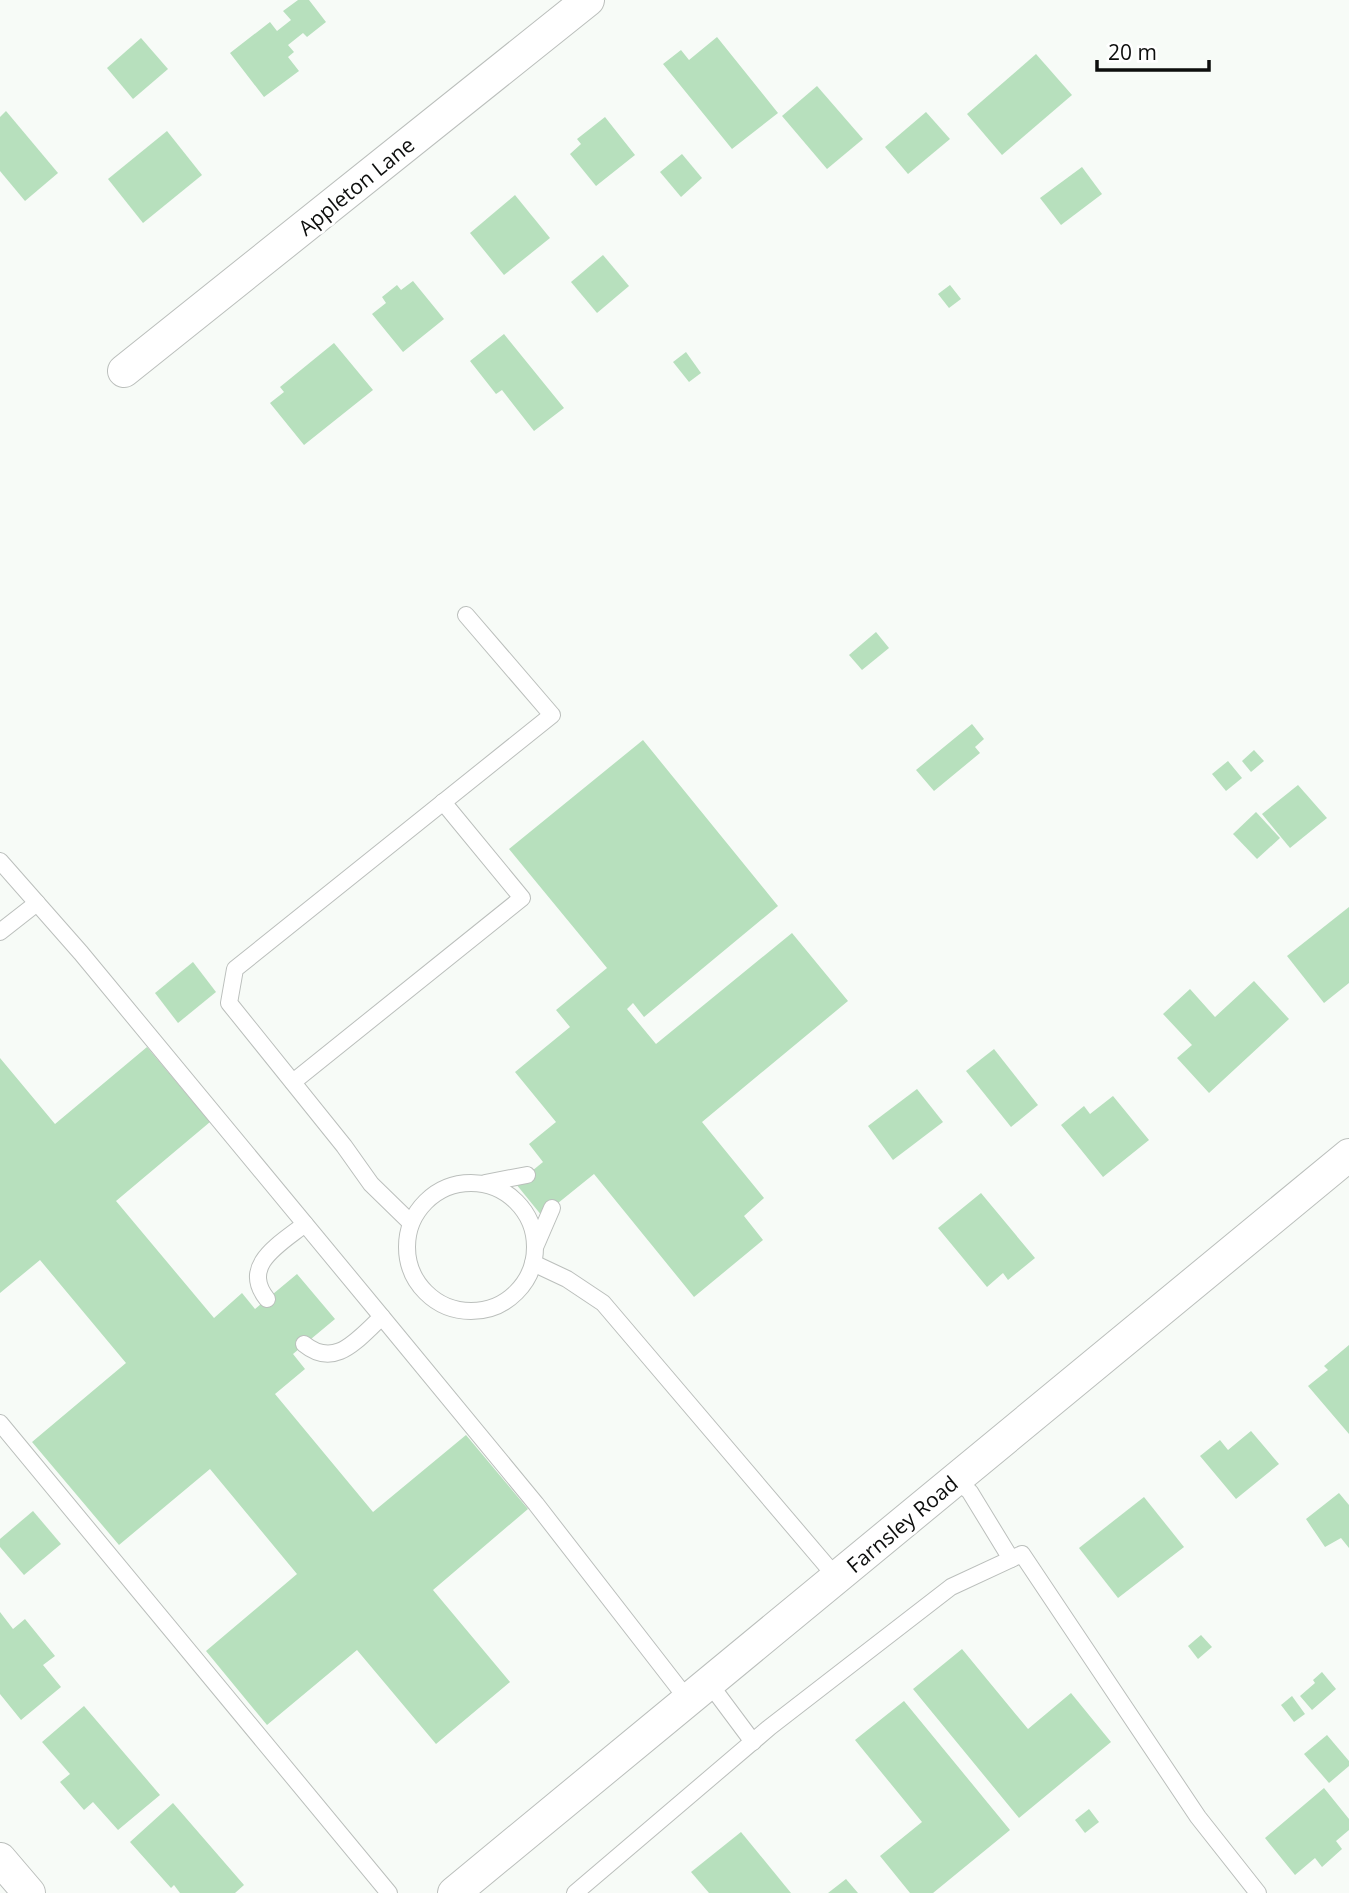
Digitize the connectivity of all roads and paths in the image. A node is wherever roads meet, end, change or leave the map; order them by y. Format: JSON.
{"nodes":[{"id":1,"x":588,"y":0,"type":"edge"},
{"id":2,"x":124,"y":371,"type":"dead end"},
{"id":3,"x":466,"y":615,"type":"dead end"},
{"id":4,"x":443,"y":802,"type":"junction"},
{"id":5,"x":0,"y":861,"type":"edge"},
{"id":6,"x":37,"y":903,"type":"junction"},
{"id":7,"x":0,"y":932,"type":"edge"},
{"id":8,"x":293,"y":1082,"type":"junction"},
{"id":9,"x":1349,"y":1155,"type":"edge"},
{"id":10,"x":527,"y":1175,"type":"dead end"},
{"id":11,"x":482,"y":1183,"type":"junction"},
{"id":12,"x":552,"y":1208,"type":"dead end"},
{"id":13,"x":411,"y":1223,"type":"junction"},
{"id":14,"x":305,"y":1224,"type":"junction"},
{"id":15,"x":536,"y":1245,"type":"junction"},
{"id":16,"x":533,"y":1263,"type":"junction"},
{"id":17,"x":267,"y":1299,"type":"dead end"},
{"id":18,"x":382,"y":1317,"type":"junction"},
{"id":19,"x":304,"y":1344,"type":"dead end"},
{"id":20,"x":0,"y":1423,"type":"edge"},
{"id":21,"x":956,"y":1479,"type":"junction"},
{"id":22,"x":1011,"y":1559,"type":"junction"},
{"id":23,"x":837,"y":1578,"type":"junction"},
{"id":24,"x":699,"y":1691,"type":"junction"},
{"id":25,"x":753,"y":1742,"type":"junction"},
{"id":26,"x":0,"y":1859,"type":"edge"},
{"id":27,"x":29,"y":1893,"type":"edge"},
{"id":28,"x":389,"y":1893,"type":"edge"},
{"id":29,"x":454,"y":1893,"type":"edge"},
{"id":30,"x":575,"y":1893,"type":"edge"},
{"id":31,"x":1258,"y":1893,"type":"edge"}],
"edges":[{"from":1,"to":2,"type":"street","name":"Appleton Lane"},
{"from":3,"to":4,"type":"lane"},
{"from":4,"to":8,"type":"lane"},
{"from":4,"to":8,"type":"lane"},
{"from":5,"to":6,"type":"lane"},
{"from":6,"to":7,"type":"lane"},
{"from":6,"to":14,"type":"lane"},
{"from":8,"to":13,"type":"lane"},
{"from":9,"to":21,"type":"street","name":"Farnsley Road"},
{"from":10,"to":11,"type":"lane"},
{"from":11,"to":13,"type":"lane"},
{"from":11,"to":15,"type":"lane"},
{"from":12,"to":15,"type":"lane"},
{"from":13,"to":16,"type":"lane"},
{"from":14,"to":17,"type":"lane"},
{"from":14,"to":18,"type":"lane"},
{"from":15,"to":16,"type":"lane"},
{"from":16,"to":23,"type":"lane"},
{"from":18,"to":19,"type":"lane"},
{"from":18,"to":24,"type":"lane"},
{"from":20,"to":28,"type":"lane"},
{"from":21,"to":22,"type":"lane"},
{"from":21,"to":23,"type":"street","name":"Farnsley Road"},
{"from":22,"to":25,"type":"lane"},
{"from":22,"to":31,"type":"lane"},
{"from":23,"to":24,"type":"street","name":"Farnsley Road"},
{"from":24,"to":25,"type":"lane"},
{"from":24,"to":29,"type":"street","name":"Farnsley Road"},
{"from":25,"to":30,"type":"lane"},
{"from":26,"to":27,"type":"street"}]}
